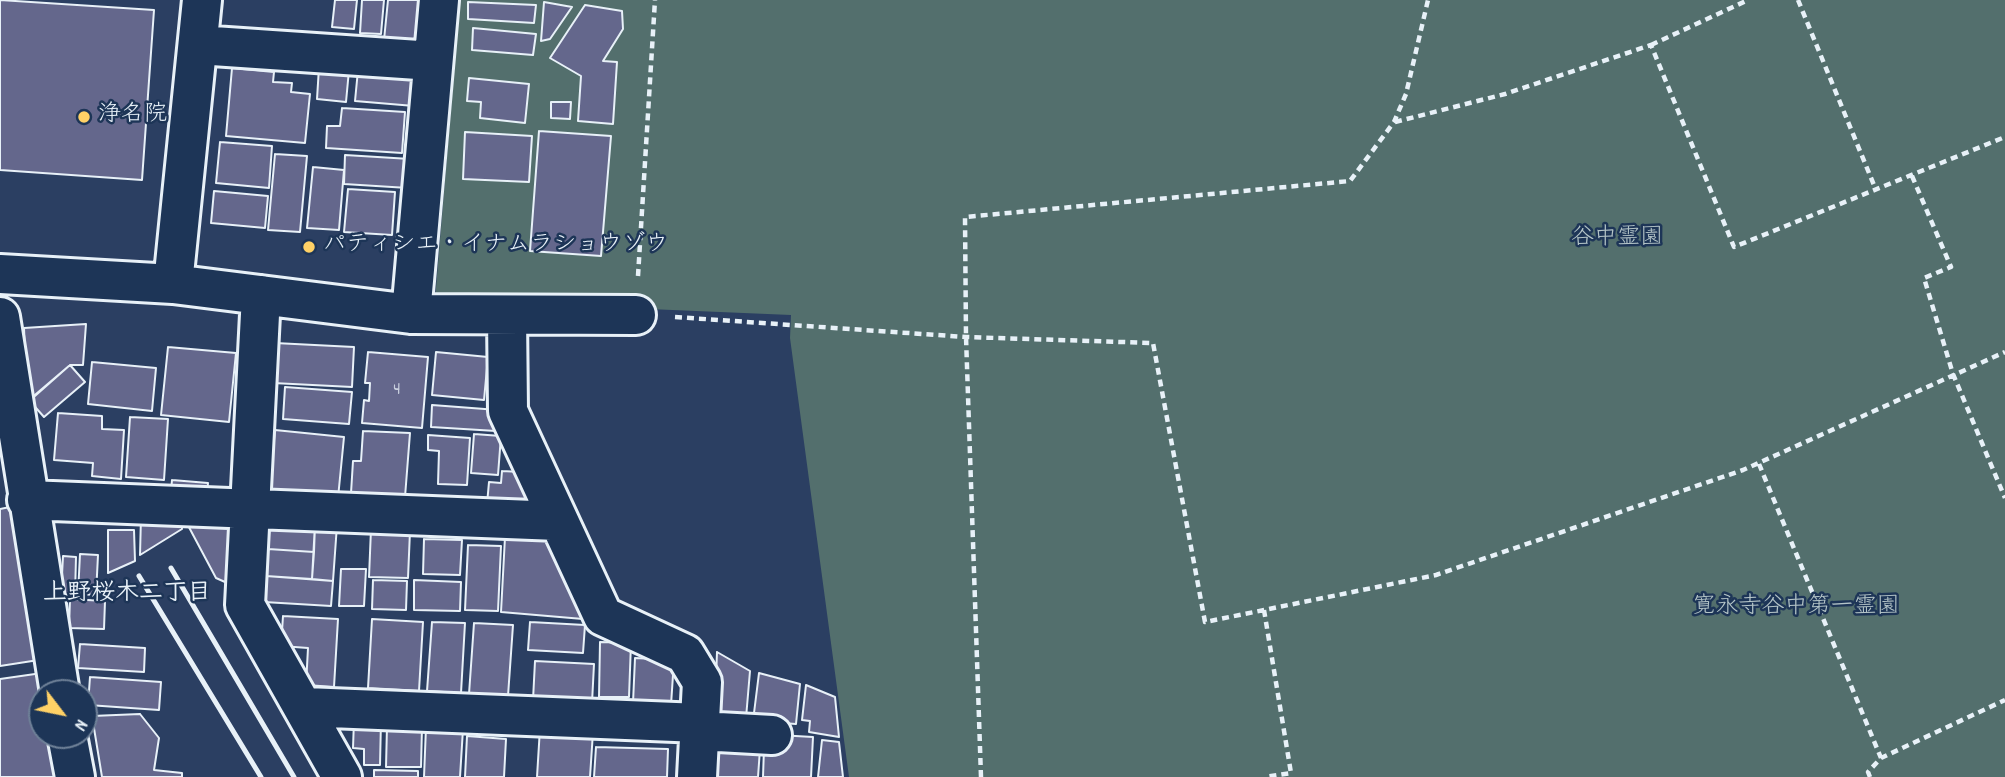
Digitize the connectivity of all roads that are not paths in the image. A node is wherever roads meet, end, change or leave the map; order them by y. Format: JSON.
{"nodes":[{"id":1,"x":201,"y":0,"type":"edge"},
{"id":2,"x":439,"y":0,"type":"edge"},
{"id":3,"x":198,"y":46,"type":"junction"},
{"id":4,"x":433,"y":61,"type":"junction"},
{"id":5,"x":0,"y":274,"type":"edge"},
{"id":6,"x":173,"y":284,"type":"junction"},
{"id":7,"x":261,"y":295,"type":"junction"},
{"id":8,"x":411,"y":314,"type":"junction"},
{"id":9,"x":507,"y":315,"type":"junction"},
{"id":10,"x":636,"y":315,"type":"road end"},
{"id":11,"x":0,"y":317,"type":"edge"},
{"id":12,"x":27,"y":500,"type":"junction"},
{"id":13,"x":249,"y":507,"type":"junction"},
{"id":14,"x":558,"y":521,"type":"junction"},
{"id":15,"x":58,"y":679,"type":"edge"},
{"id":16,"x":305,"y":707,"type":"junction"},
{"id":17,"x":700,"y":727,"type":"junction"},
{"id":18,"x":772,"y":735,"type":"dead end"},
{"id":19,"x":70,"y":749,"type":"edge"},
{"id":20,"x":75,"y":777,"type":"edge"},
{"id":21,"x":342,"y":777,"type":"edge"},
{"id":22,"x":697,"y":777,"type":"edge"}],
"edges":[{"from":1,"to":3,"type":"street"},
{"from":2,"to":4,"type":"street"},
{"from":3,"to":4,"type":"street"},
{"from":3,"to":6,"type":"street"},
{"from":4,"to":8,"type":"street"},
{"from":5,"to":6,"type":"street"},
{"from":6,"to":7,"type":"street"},
{"from":7,"to":8,"type":"street"},
{"from":7,"to":13,"type":"street"},
{"from":8,"to":9,"type":"street"},
{"from":9,"to":10,"type":"street"},
{"from":9,"to":14,"type":"street"},
{"from":11,"to":12,"type":"street"},
{"from":12,"to":13,"type":"street"},
{"from":12,"to":15,"type":"street"},
{"from":13,"to":14,"type":"street"},
{"from":13,"to":16,"type":"street"},
{"from":14,"to":17,"type":"street"},
{"from":16,"to":17,"type":"street"},
{"from":16,"to":21,"type":"street"},
{"from":17,"to":18,"type":"street"},
{"from":17,"to":22,"type":"street"},
{"from":19,"to":20,"type":"street"}]}
